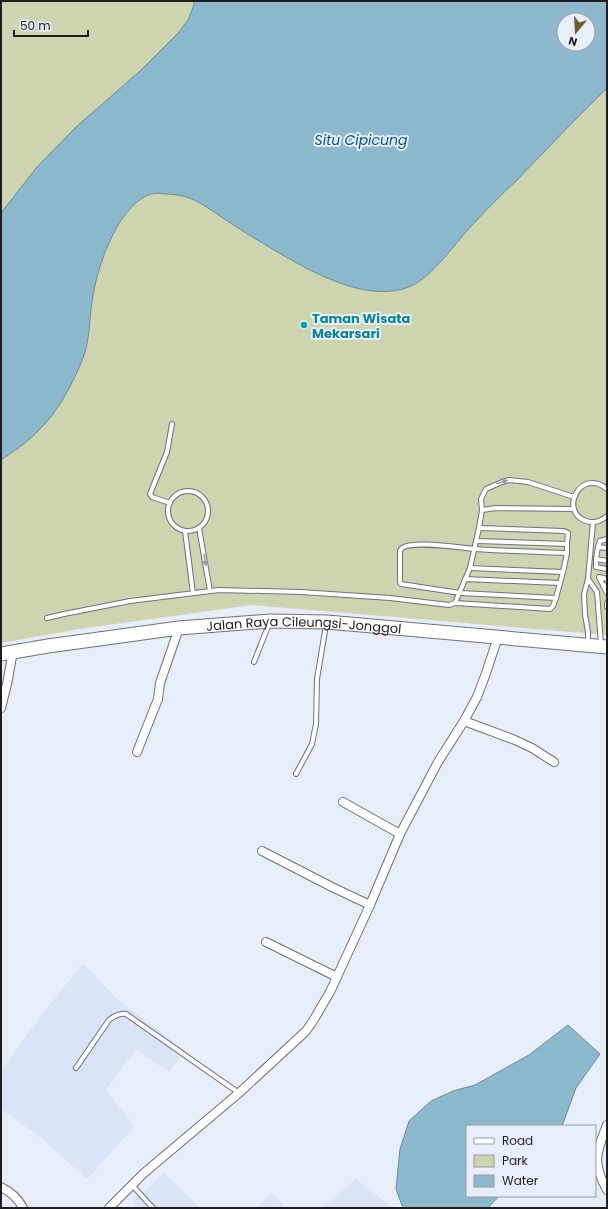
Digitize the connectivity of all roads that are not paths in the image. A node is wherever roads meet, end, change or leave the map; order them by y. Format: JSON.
{"nodes":[{"id":1,"x":172,"y":424,"type":"dead end"},
{"id":2,"x":607,"y":489,"type":"edge"},
{"id":3,"x":574,"y":497,"type":"junction"},
{"id":4,"x":170,"y":503,"type":"junction"},
{"id":5,"x":574,"y":509,"type":"junction"},
{"id":6,"x":482,"y":510,"type":"junction"},
{"id":7,"x":607,"y":516,"type":"edge"},
{"id":8,"x":592,"y":522,"type":"junction"},
{"id":9,"x":199,"y":528,"type":"junction"},
{"id":10,"x":479,"y":528,"type":"junction"},
{"id":11,"x":186,"y":531,"type":"junction"},
{"id":12,"x":607,"y":538,"type":"edge"},
{"id":13,"x":476,"y":541,"type":"junction"},
{"id":14,"x":567,"y":544,"type":"junction"},
{"id":15,"x":598,"y":547,"type":"junction"},
{"id":16,"x":607,"y":548,"type":"edge"},
{"id":17,"x":474,"y":549,"type":"junction"},
{"id":18,"x":567,"y":553,"type":"junction"},
{"id":19,"x":596,"y":559,"type":"junction"},
{"id":20,"x":607,"y":561,"type":"edge"},
{"id":21,"x":596,"y":567,"type":"junction"},
{"id":22,"x":470,"y":568,"type":"junction"},
{"id":23,"x":607,"y":570,"type":"edge"},
{"id":24,"x":563,"y":572,"type":"junction"},
{"id":25,"x":599,"y":577,"type":"junction"},
{"id":26,"x":465,"y":579,"type":"junction"},
{"id":27,"x":588,"y":579,"type":"junction"},
{"id":28,"x":607,"y":579,"type":"edge"},
{"id":29,"x":560,"y":583,"type":"junction"},
{"id":30,"x":605,"y":586,"type":"edge"},
{"id":31,"x":210,"y":592,"type":"junction"},
{"id":32,"x":460,"y":593,"type":"junction"},
{"id":33,"x":607,"y":593,"type":"edge"},
{"id":34,"x":193,"y":594,"type":"junction"},
{"id":35,"x":556,"y":598,"type":"junction"},
{"id":36,"x":607,"y":602,"type":"edge"},
{"id":37,"x":455,"y":603,"type":"junction"},
{"id":38,"x":607,"y":607,"type":"edge"},
{"id":39,"x":47,"y":618,"type":"dead end"},
{"id":40,"x":270,"y":621,"type":"junction"},
{"id":41,"x":327,"y":622,"type":"junction"},
{"id":42,"x":179,"y":628,"type":"junction"},
{"id":43,"x":498,"y":637,"type":"junction"},
{"id":44,"x":599,"y":646,"type":"edge"},
{"id":45,"x":7,"y":652,"type":"edge"},
{"id":46,"x":254,"y":662,"type":"dead end"},
{"id":47,"x":1,"y":708,"type":"edge"},
{"id":48,"x":464,"y":721,"type":"junction"},
{"id":49,"x":137,"y":752,"type":"dead end"},
{"id":50,"x":554,"y":762,"type":"dead end"},
{"id":51,"x":296,"y":774,"type":"dead end"},
{"id":52,"x":343,"y":802,"type":"dead end"},
{"id":53,"x":400,"y":834,"type":"junction"},
{"id":54,"x":262,"y":851,"type":"dead end"},
{"id":55,"x":370,"y":905,"type":"junction"},
{"id":56,"x":266,"y":942,"type":"dead end"},
{"id":57,"x":337,"y":977,"type":"junction"},
{"id":58,"x":76,"y":1068,"type":"dead end"},
{"id":59,"x":239,"y":1093,"type":"junction"},
{"id":60,"x":607,"y":1125,"type":"edge"},
{"id":61,"x":132,"y":1186,"type":"junction"},
{"id":62,"x":1,"y":1187,"type":"edge"},
{"id":63,"x":607,"y":1190,"type":"edge"},
{"id":64,"x":23,"y":1208,"type":"edge"},
{"id":65,"x":108,"y":1208,"type":"edge"},
{"id":66,"x":153,"y":1208,"type":"edge"}],
"edges":[{"from":1,"to":4,"type":"lane"},
{"from":2,"to":3,"type":"lane"},
{"from":3,"to":5,"type":"lane"},
{"from":6,"to":3,"type":"lane","one_way":true},
{"from":4,"to":9,"type":"lane"},
{"from":4,"to":11,"type":"lane"},
{"from":5,"to":6,"type":"lane"},
{"from":5,"to":8,"type":"lane"},
{"from":6,"to":10,"type":"lane"},
{"from":7,"to":8,"type":"lane"},
{"from":8,"to":27,"type":"lane"},
{"from":9,"to":11,"type":"lane"},
{"from":9,"to":31,"type":"lane","one_way":true},
{"from":10,"to":13,"type":"lane"},
{"from":10,"to":14,"type":"lane"},
{"from":11,"to":34,"type":"lane"},
{"from":12,"to":15,"type":"lane"},
{"from":13,"to":14,"type":"lane"},
{"from":13,"to":17,"type":"lane"},
{"from":14,"to":18,"type":"lane"},
{"from":15,"to":16,"type":"lane"},
{"from":15,"to":19,"type":"lane"},
{"from":17,"to":18,"type":"lane"},
{"from":17,"to":22,"type":"lane"},
{"from":17,"to":32,"type":"lane"},
{"from":18,"to":24,"type":"lane"},
{"from":19,"to":20,"type":"lane"},
{"from":19,"to":21,"type":"lane"},
{"from":21,"to":23,"type":"lane"},
{"from":21,"to":25,"type":"lane"},
{"from":22,"to":24,"type":"lane"},
{"from":22,"to":26,"type":"lane"},
{"from":24,"to":29,"type":"lane"},
{"from":25,"to":28,"type":"lane"},
{"from":25,"to":30,"type":"lane"},
{"from":26,"to":29,"type":"lane"},
{"from":26,"to":32,"type":"lane"},
{"from":27,"to":44,"type":"lane"},
{"from":27,"to":44,"type":"lane"},
{"from":29,"to":35,"type":"lane"},
{"from":30,"to":33,"type":"lane"},
{"from":31,"to":34,"type":"lane"},
{"from":31,"to":37,"type":"lane"},
{"from":32,"to":35,"type":"lane"},
{"from":32,"to":37,"type":"lane"},
{"from":34,"to":39,"type":"lane"},
{"from":35,"to":37,"type":"lane"},
{"from":36,"to":38,"type":"lane"},
{"from":40,"to":41,"type":"main road","name":"Jalan Raya Cileungsi-Jonggol"},
{"from":40,"to":42,"type":"main road","name":"Jalan Raya Cileungsi-Jonggol"},
{"from":40,"to":46,"type":"lane"},
{"from":41,"to":43,"type":"main road","name":"Jalan Raya Cileungsi-Jonggol"},
{"from":41,"to":51,"type":"lane"},
{"from":42,"to":45,"type":"main road","name":"Jalan Raya Cileungsi-Jonggol"},
{"from":42,"to":49,"type":"street"},
{"from":43,"to":44,"type":"main road","name":"Jalan Raya Cileungsi-Jonggol"},
{"from":43,"to":48,"type":"street"},
{"from":45,"to":47,"type":"street"},
{"from":48,"to":50,"type":"street"},
{"from":48,"to":53,"type":"street"},
{"from":52,"to":53,"type":"street"},
{"from":53,"to":55,"type":"street"},
{"from":54,"to":55,"type":"street"},
{"from":55,"to":57,"type":"street"},
{"from":56,"to":57,"type":"street"},
{"from":57,"to":59,"type":"street"},
{"from":58,"to":59,"type":"lane"},
{"from":59,"to":61,"type":"street"},
{"from":60,"to":63,"type":"street"},
{"from":61,"to":65,"type":"street"},
{"from":61,"to":66,"type":"lane"},
{"from":62,"to":64,"type":"street"}]}
